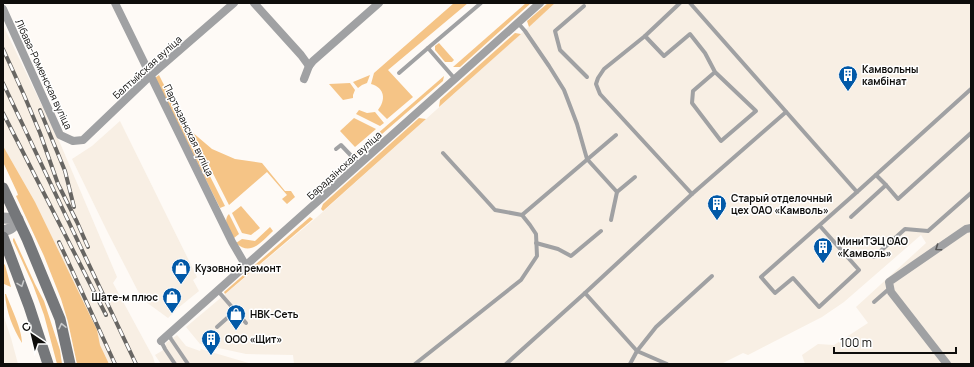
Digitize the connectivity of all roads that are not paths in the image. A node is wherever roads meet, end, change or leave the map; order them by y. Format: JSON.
{"nodes":[{"id":1,"x":115,"y":3,"type":"edge"},
{"id":2,"x":234,"y":3,"type":"edge"},
{"id":3,"x":254,"y":3,"type":"edge"},
{"id":4,"x":379,"y":3,"type":"edge"},
{"id":5,"x":481,"y":3,"type":"edge"},
{"id":6,"x":540,"y":3,"type":"edge"},
{"id":7,"x":680,"y":3,"type":"edge"},
{"id":8,"x":690,"y":3,"type":"edge"},
{"id":9,"x":585,"y":4,"type":"edge"},
{"id":10,"x":3,"y":9,"type":"edge"},
{"id":11,"x":518,"y":23,"type":"junction"},
{"id":12,"x":645,"y":36,"type":"junction"},
{"id":13,"x":428,"y":48,"type":"junction"},
{"id":14,"x":309,"y":66,"type":"junction"},
{"id":15,"x":715,"y":72,"type":"junction"},
{"id":16,"x":399,"y":73,"type":"dead end"},
{"id":17,"x":151,"y":75,"type":"junction"},
{"id":18,"x":586,"y":77,"type":"dead end"},
{"id":19,"x":304,"y":79,"type":"dead end"},
{"id":20,"x":455,"y":79,"type":"junction"},
{"id":21,"x":971,"y":89,"type":"edge"},
{"id":22,"x":786,"y":112,"type":"junction"},
{"id":23,"x":971,"y":133,"type":"edge"},
{"id":24,"x":616,"y":134,"type":"dead end"},
{"id":25,"x":73,"y":141,"type":"joint"},
{"id":26,"x":336,"y":149,"type":"dead end"},
{"id":27,"x":443,"y":153,"type":"dead end"},
{"id":28,"x":587,"y":159,"type":"junction"},
{"id":29,"x":359,"y":164,"type":"junction"},
{"id":30,"x":876,"y":175,"type":"junction"},
{"id":31,"x":635,"y":177,"type":"dead end"},
{"id":32,"x":886,"y":185,"type":"junction"},
{"id":33,"x":3,"y":188,"type":"edge"},
{"id":34,"x":617,"y":192,"type":"junction"},
{"id":35,"x":857,"y":192,"type":"junction"},
{"id":36,"x":971,"y":193,"type":"edge"},
{"id":37,"x":692,"y":194,"type":"junction"},
{"id":38,"x":522,"y":215,"type":"junction"},
{"id":39,"x":851,"y":217,"type":"dead end"},
{"id":40,"x":3,"y":218,"type":"edge"},
{"id":41,"x":18,"y":219,"type":"junction"},
{"id":42,"x":611,"y":220,"type":"dead end"},
{"id":43,"x":820,"y":226,"type":"junction"},
{"id":44,"x":971,"y":228,"type":"edge"},
{"id":45,"x":3,"y":231,"type":"edge"},
{"id":46,"x":600,"y":231,"type":"dead end"},
{"id":47,"x":3,"y":237,"type":"edge"},
{"id":48,"x":536,"y":243,"type":"junction"},
{"id":49,"x":874,"y":257,"type":"dead end"},
{"id":50,"x":246,"y":266,"type":"junction"},
{"id":51,"x":712,"y":276,"type":"dead end"},
{"id":52,"x":890,"y":287,"type":"junction"},
{"id":53,"x":218,"y":291,"type":"junction"},
{"id":54,"x":585,"y":293,"type":"junction"},
{"id":55,"x":874,"y":302,"type":"dead end"},
{"id":56,"x":235,"y":311,"type":"junction"},
{"id":57,"x":246,"y":323,"type":"dead end"},
{"id":58,"x":217,"y":327,"type":"dead end"},
{"id":59,"x":169,"y":333,"type":"junction"},
{"id":60,"x":161,"y":341,"type":"joint"},
{"id":61,"x":637,"y":350,"type":"junction"},
{"id":62,"x":48,"y":364,"type":"edge"},
{"id":63,"x":70,"y":364,"type":"edge"},
{"id":64,"x":175,"y":364,"type":"edge"},
{"id":65,"x":188,"y":364,"type":"edge"},
{"id":66,"x":415,"y":364,"type":"edge"},
{"id":67,"x":506,"y":364,"type":"edge"},
{"id":68,"x":630,"y":364,"type":"edge"},
{"id":69,"x":667,"y":364,"type":"edge"},
{"id":70,"x":947,"y":364,"type":"edge"}],
"edges":[{"from":1,"to":17,"type":"street","name":"Партызанская вуліца"},
{"from":2,"to":17,"type":"street","name":"Балтыйская вуліца"},
{"from":3,"to":14,"type":"street"},
{"from":4,"to":14,"type":"street"},
{"from":5,"to":13,"type":"lane"},
{"from":6,"to":11,"type":"street","name":"Барадзінская вуліца"},
{"from":7,"to":12,"type":"lane"},
{"from":8,"to":22,"type":"lane"},
{"from":9,"to":18,"type":"lane"},
{"from":10,"to":25,"type":"street","name":"Лібава-Роменская вуліца"},
{"from":11,"to":20,"type":"street","name":"Барадзінская вуліца"},
{"from":11,"to":28,"type":"lane"},
{"from":12,"to":15,"type":"lane"},
{"from":12,"to":37,"type":"lane"},
{"from":13,"to":16,"type":"lane"},
{"from":13,"to":20,"type":"lane"},
{"from":14,"to":19,"type":"street"},
{"from":15,"to":15,"type":"lane"},
{"from":17,"to":25,"type":"street","name":"Балтыйская вуліца"},
{"from":17,"to":50,"type":"street","name":"Партызанская вуліца"},
{"from":20,"to":29,"type":"street","name":"Барадзінская вуліца"},
{"from":21,"to":30,"type":"lane"},
{"from":22,"to":35,"type":"lane"},
{"from":22,"to":37,"type":"lane"},
{"from":23,"to":32,"type":"lane"},
{"from":24,"to":28,"type":"lane"},
{"from":26,"to":29,"type":"lane"},
{"from":27,"to":38,"type":"lane"},
{"from":28,"to":34,"type":"lane"},
{"from":28,"to":38,"type":"lane"},
{"from":29,"to":50,"type":"street","name":"Барадзінская вуліца"},
{"from":30,"to":32,"type":"lane"},
{"from":30,"to":35,"type":"lane"},
{"from":31,"to":34,"type":"lane"},
{"from":32,"to":39,"type":"lane"},
{"from":33,"to":41,"type":"main road"},
{"from":34,"to":42,"type":"lane"},
{"from":35,"to":43,"type":"lane"},
{"from":36,"to":49,"type":"lane"},
{"from":37,"to":54,"type":"lane"},
{"from":38,"to":48,"type":"lane"},
{"from":40,"to":41,"type":"street"},
{"from":41,"to":45,"type":"street"},
{"from":63,"to":41,"type":"main road","one_way":true},
{"from":43,"to":43,"type":"lane"},
{"from":44,"to":52,"type":"street","one_way":true},
{"from":46,"to":48,"type":"lane"},
{"from":47,"to":62,"type":"main road","one_way":true},
{"from":48,"to":66,"type":"lane"},
{"from":50,"to":53,"type":"street","name":"Барадзінская вуліца"},
{"from":51,"to":61,"type":"lane"},
{"from":52,"to":55,"type":"lane"},
{"from":52,"to":70,"type":"street"},
{"from":53,"to":56,"type":"lane"},
{"from":53,"to":59,"type":"street","name":"Барадзінская вуліца"},
{"from":54,"to":61,"type":"lane"},
{"from":54,"to":67,"type":"lane"},
{"from":56,"to":57,"type":"lane"},
{"from":56,"to":58,"type":"lane"},
{"from":59,"to":60,"type":"street","name":"Барадзінская вуліца"},
{"from":59,"to":65,"type":"lane"},
{"from":60,"to":64,"type":"lane"},
{"from":61,"to":68,"type":"lane"},
{"from":61,"to":69,"type":"lane"}]}
